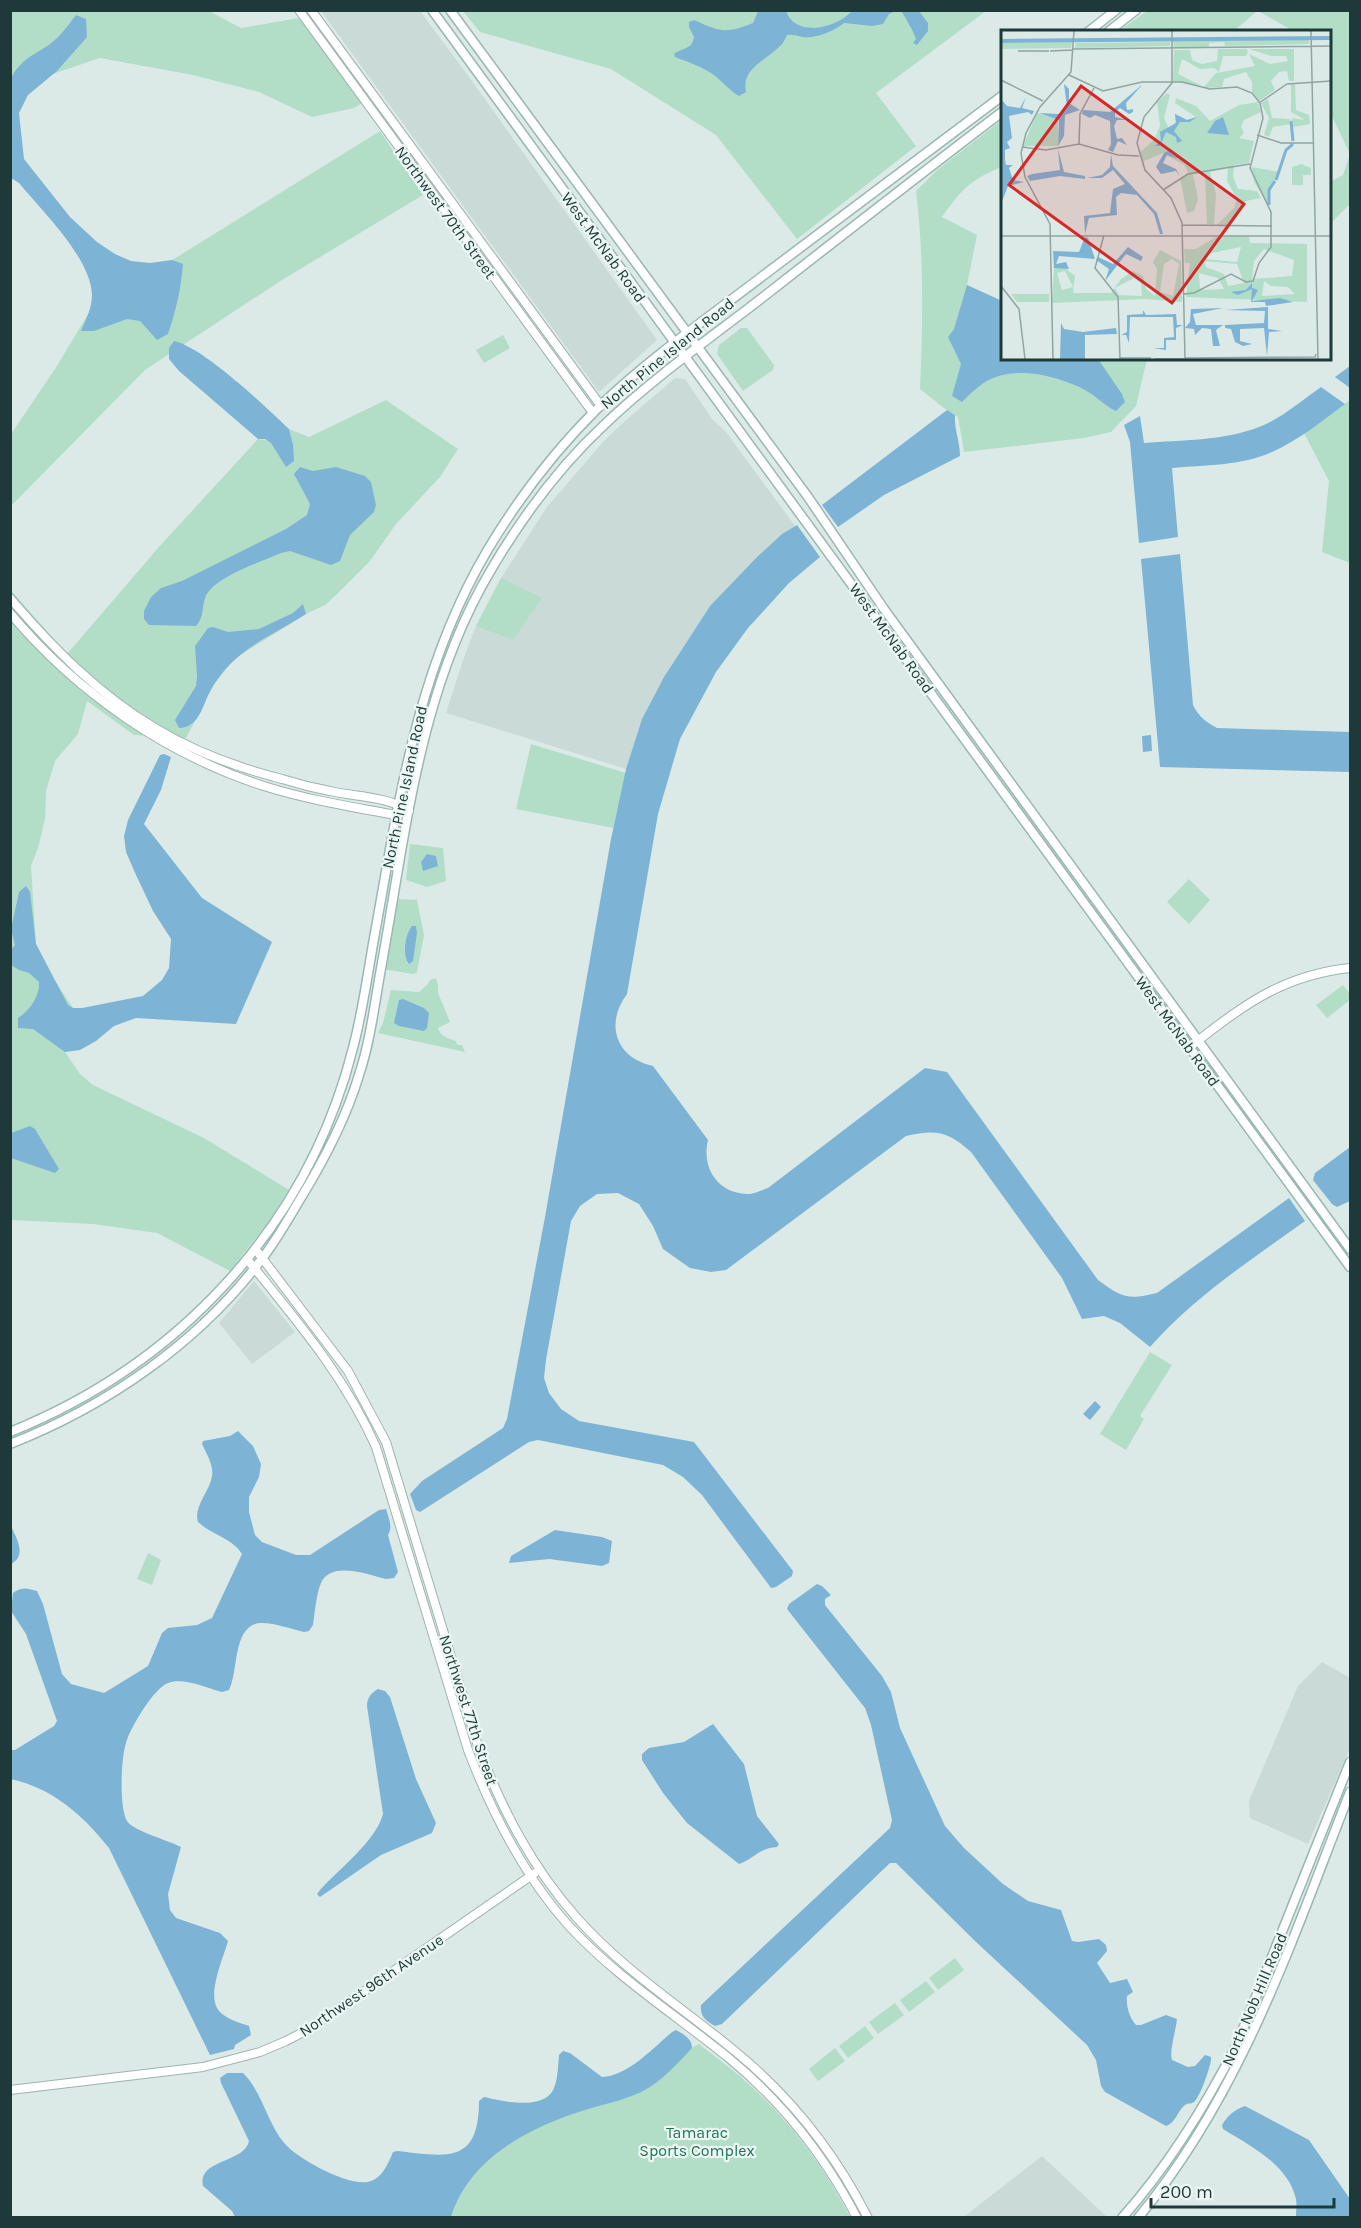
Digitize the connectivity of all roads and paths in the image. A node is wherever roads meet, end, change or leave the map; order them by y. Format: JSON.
{"nodes":[{"id":1,"x":299,"y":10,"type":"edge"},
{"id":2,"x":311,"y":10,"type":"edge"},
{"id":3,"x":432,"y":10,"type":"edge"},
{"id":4,"x":450,"y":10,"type":"edge"},
{"id":5,"x":1116,"y":10,"type":"edge"},
{"id":6,"x":1136,"y":10,"type":"edge"},
{"id":7,"x":1091,"y":30,"type":"edge"},
{"id":8,"x":1111,"y":30,"type":"edge"},
{"id":9,"x":1001,"y":97,"type":"edge"},
{"id":10,"x":1001,"y":113,"type":"edge"},
{"id":11,"x":448,"y":197,"type":"junction"},
{"id":12,"x":440,"y":203,"type":"junction"},
{"id":13,"x":547,"y":333,"type":"junction"},
{"id":14,"x":688,"y":333,"type":"junction"},
{"id":15,"x":538,"y":338,"type":"junction"},
{"id":16,"x":675,"y":343,"type":"junction"},
{"id":17,"x":699,"y":347,"type":"junction"},
{"id":18,"x":685,"y":357,"type":"junction"},
{"id":19,"x":570,"y":365,"type":"junction"},
{"id":20,"x":562,"y":371,"type":"junction"},
{"id":21,"x":601,"y":406,"type":"junction"},
{"id":22,"x":593,"y":413,"type":"junction"},
{"id":23,"x":10,"y":598,"type":"edge"},
{"id":24,"x":10,"y":613,"type":"edge"},
{"id":25,"x":398,"y":804,"type":"junction"},
{"id":26,"x":409,"y":811,"type":"junction"},
{"id":27,"x":396,"y":814,"type":"junction"},
{"id":28,"x":1350,"y":968,"type":"edge"},
{"id":29,"x":1198,"y":1041,"type":"junction"},
{"id":30,"x":1190,"y":1047,"type":"junction"},
{"id":31,"x":1350,"y":1249,"type":"edge"},
{"id":32,"x":256,"y":1250,"type":"junction"},
{"id":33,"x":263,"y":1258,"type":"junction"},
{"id":34,"x":247,"y":1259,"type":"junction"},
{"id":35,"x":1350,"y":1267,"type":"edge"},
{"id":36,"x":255,"y":1268,"type":"junction"},
{"id":37,"x":302,"y":1310,"type":"junction"},
{"id":38,"x":294,"y":1318,"type":"junction"},
{"id":39,"x":10,"y":1432,"type":"edge"},
{"id":40,"x":10,"y":1444,"type":"edge"},
{"id":41,"x":1350,"y":1762,"type":"edge"},
{"id":42,"x":1350,"y":1792,"type":"edge"},
{"id":43,"x":535,"y":1873,"type":"junction"},
{"id":44,"x":10,"y":2090,"type":"edge"},
{"id":45,"x":857,"y":2217,"type":"edge"},
{"id":46,"x":868,"y":2217,"type":"edge"},
{"id":47,"x":1122,"y":2217,"type":"edge"},
{"id":48,"x":1138,"y":2217,"type":"edge"}],
"edges":[{"from":1,"to":12,"type":"street","name":"Northwest 70th Street"},
{"from":2,"to":11,"type":"street","name":"Northwest 70th Street"},
{"from":3,"to":16,"type":"main road","name":"West McNab Road"},
{"from":4,"to":14,"type":"main road","name":"West McNab Road"},
{"from":5,"to":7,"type":"main road"},
{"from":6,"to":8,"type":"main road"},
{"from":9,"to":14,"type":"main road","name":"North Pine Island Road"},
{"from":10,"to":17,"type":"main road","name":"North Pine Island Road"},
{"from":11,"to":12,"type":"street"},
{"from":11,"to":13,"type":"street","name":"Northwest 70th Street"},
{"from":12,"to":15,"type":"street","name":"Northwest 70th Street"},
{"from":13,"to":15,"type":"street"},
{"from":13,"to":19,"type":"street","name":"Northwest 70th Street"},
{"from":14,"to":16,"type":"main road","name":"North Pine Island Road"},
{"from":14,"to":17,"type":"main road","name":"West McNab Road"},
{"from":15,"to":20,"type":"street","name":"Northwest 70th Street"},
{"from":16,"to":18,"type":"main road","name":"West McNab Road"},
{"from":16,"to":21,"type":"main road","name":"North Pine Island Road"},
{"from":17,"to":18,"type":"main road","name":"North Pine Island Road"},
{"from":17,"to":29,"type":"main road","name":"West McNab Road"},
{"from":18,"to":26,"type":"main road","name":"North Pine Island Road"},
{"from":18,"to":30,"type":"main road","name":"West McNab Road"},
{"from":19,"to":20,"type":"street"},
{"from":19,"to":21,"type":"street","name":"Northwest 70th Street"},
{"from":20,"to":22,"type":"street","name":"Northwest 70th Street"},
{"from":21,"to":22,"type":"main road","name":"North Pine Island Road"},
{"from":22,"to":25,"type":"main road","name":"North Pine Island Road"},
{"from":23,"to":25,"type":"street"},
{"from":24,"to":27,"type":"street"},
{"from":25,"to":26,"type":"street"},
{"from":25,"to":27,"type":"main road","name":"North Pine Island Road"},
{"from":26,"to":27,"type":"street"},
{"from":26,"to":33,"type":"main road","name":"North Pine Island Road"},
{"from":27,"to":32,"type":"main road","name":"North Pine Island Road"},
{"from":28,"to":29,"type":"street"},
{"from":29,"to":30,"type":"street"},
{"from":29,"to":31,"type":"main road","name":"West McNab Road"},
{"from":30,"to":35,"type":"main road","name":"West McNab Road"},
{"from":32,"to":33,"type":"street","name":"Northwest 77th Street"},
{"from":32,"to":34,"type":"main road","name":"North Pine Island Road"},
{"from":33,"to":36,"type":"main road","name":"North Pine Island Road"},
{"from":33,"to":37,"type":"street","name":"Northwest 77th Street"},
{"from":34,"to":36,"type":"street","name":"Northwest 77th Street"},
{"from":34,"to":39,"type":"main road","name":"North Pine Island Road"},
{"from":36,"to":38,"type":"street","name":"Northwest 77th Street"},
{"from":36,"to":40,"type":"main road","name":"North Pine Island Road"},
{"from":37,"to":38,"type":"street"},
{"from":37,"to":43,"type":"street","name":"Northwest 77th Street"},
{"from":38,"to":43,"type":"street","name":"Northwest 77th Street"},
{"from":41,"to":47,"type":"main road","name":"North Nob Hill Road"},
{"from":42,"to":48,"type":"main road","name":"North Nob Hill Road"},
{"from":43,"to":44,"type":"street","name":"Northwest 96th Avenue"},
{"from":43,"to":45,"type":"street","name":"Northwest 77th Street"},
{"from":43,"to":46,"type":"street","name":"Northwest 77th Street"}]}
